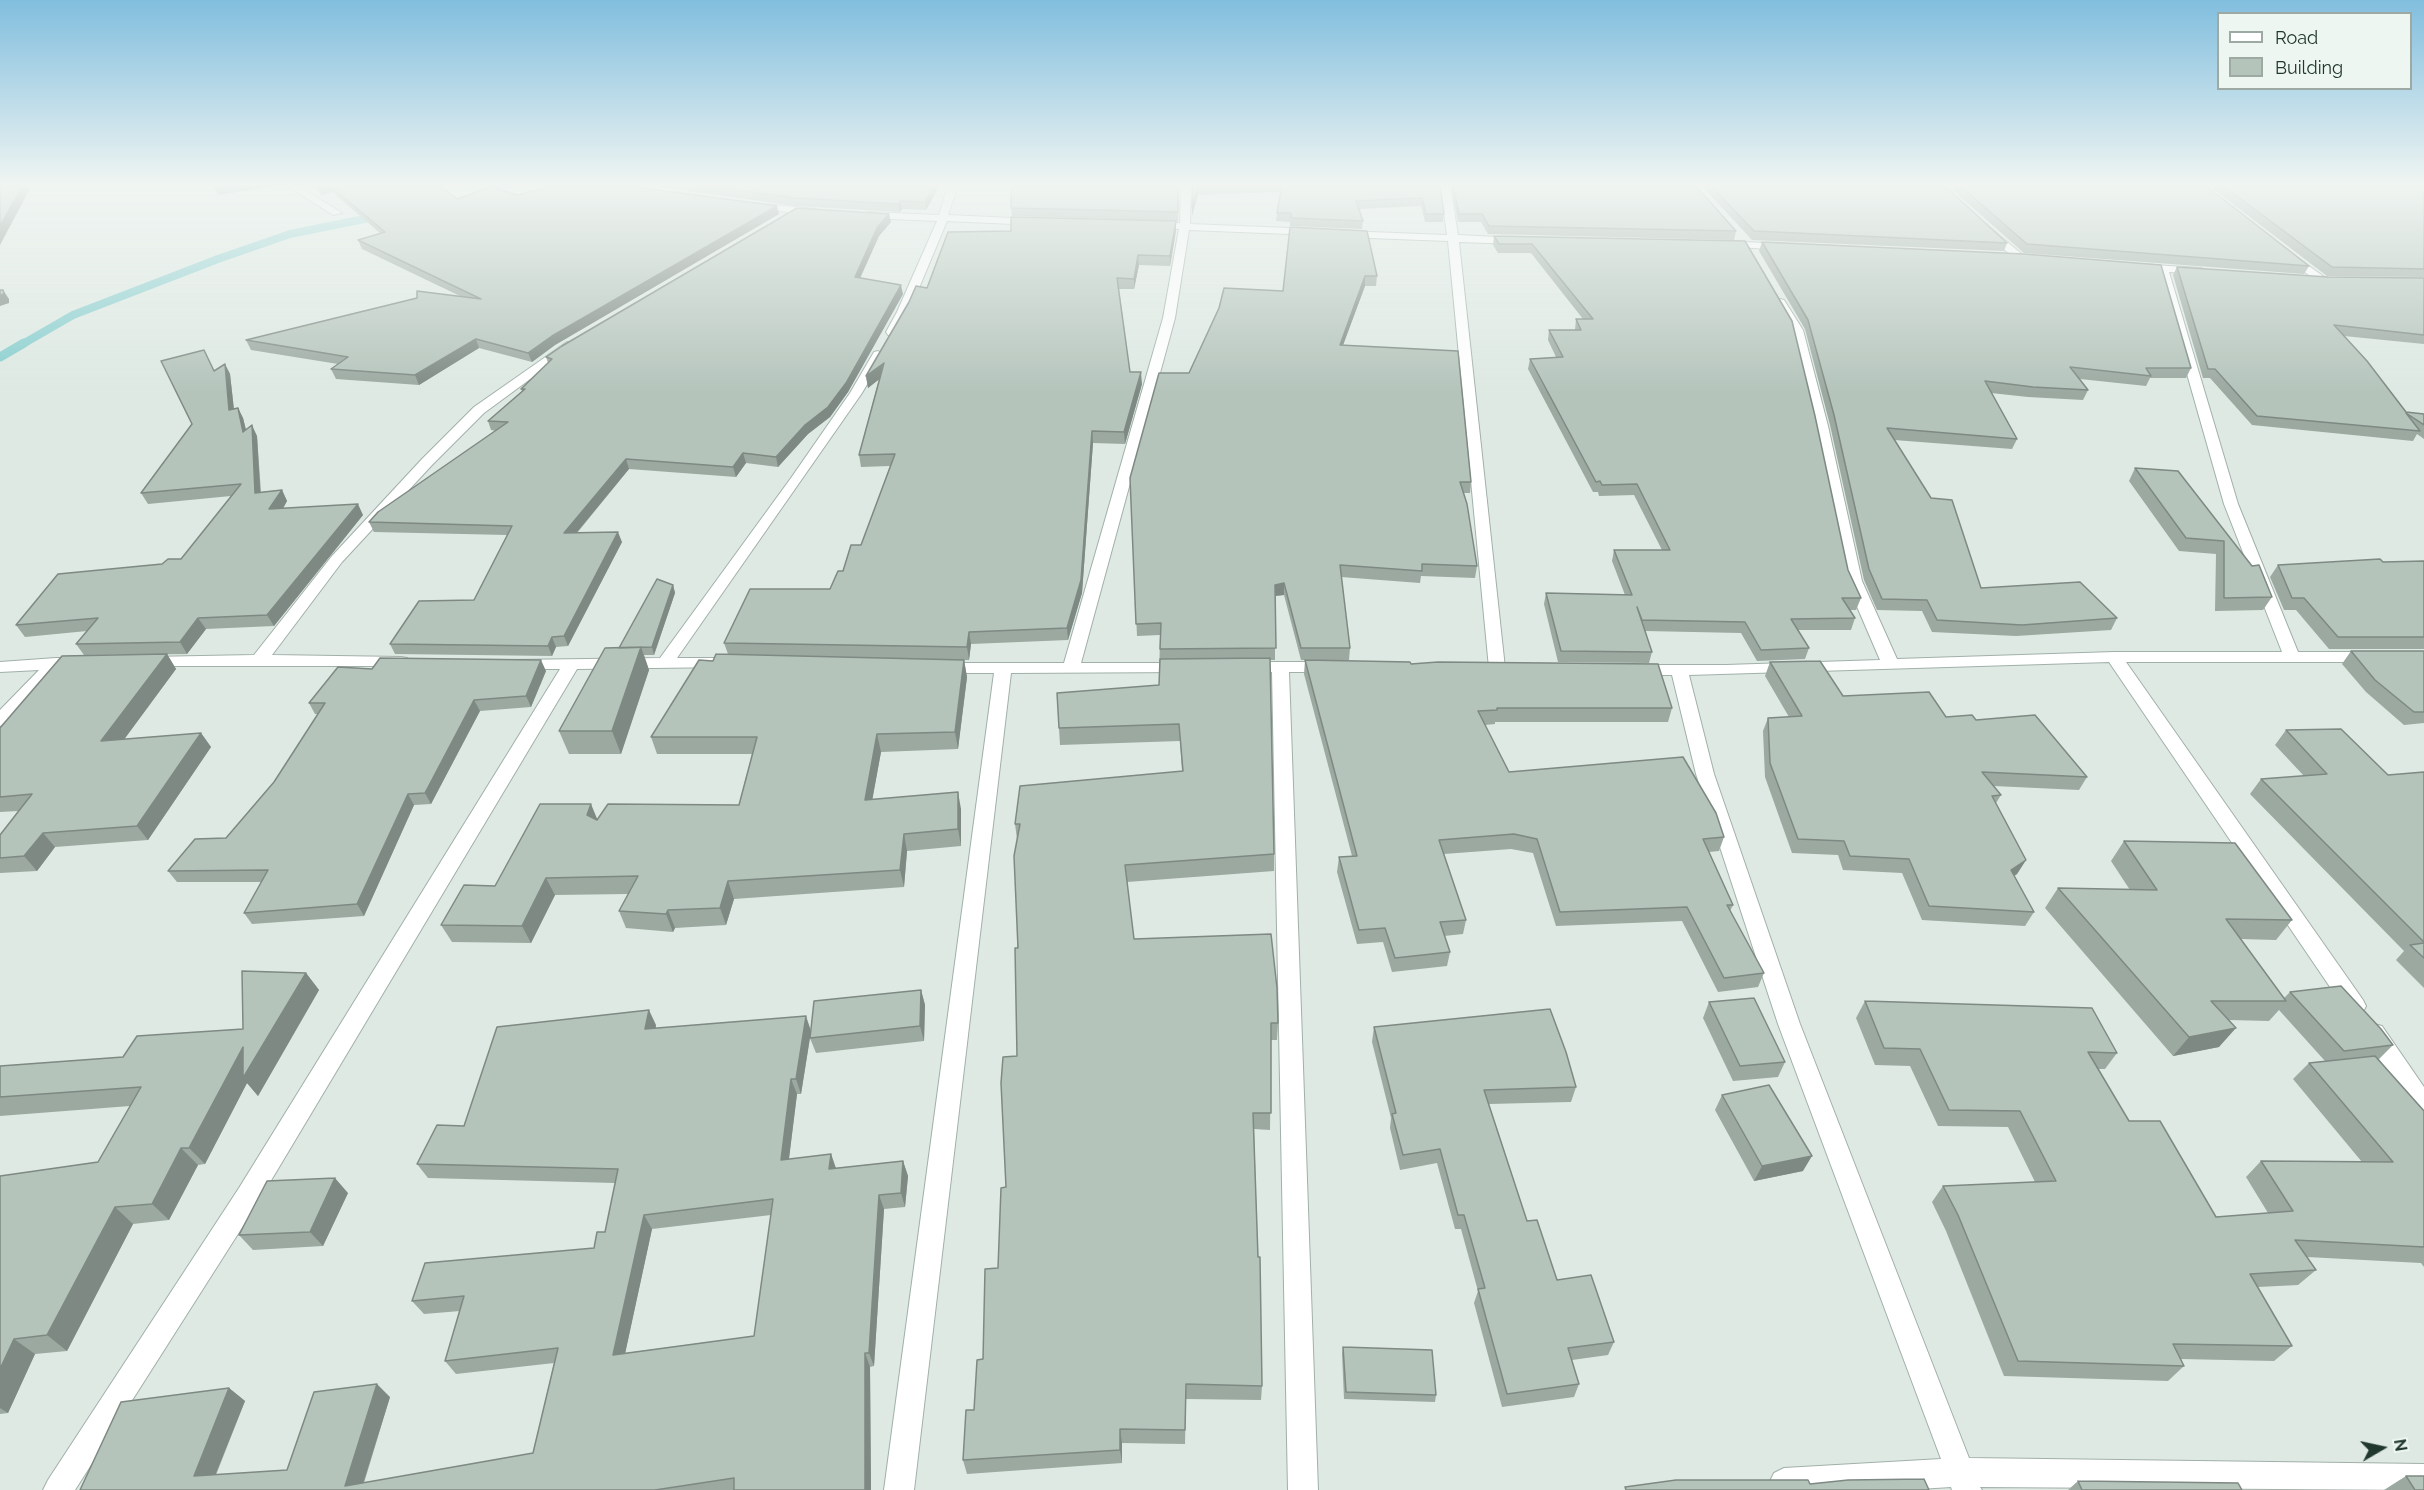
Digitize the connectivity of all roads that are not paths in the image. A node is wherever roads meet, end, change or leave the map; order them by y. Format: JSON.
{"nodes":[{"id":1,"x":927,"y":255,"type":"edge"},
{"id":2,"x":1180,"y":255,"type":"edge"},
{"id":3,"x":1456,"y":255,"type":"edge"},
{"id":4,"x":1753,"y":255,"type":"edge"},
{"id":5,"x":2021,"y":255,"type":"edge"},
{"id":6,"x":2290,"y":255,"type":"edge"},
{"id":7,"x":1997,"y":257,"type":"edge"},
{"id":8,"x":1758,"y":264,"type":"edge"},
{"id":9,"x":2127,"y":266,"type":"edge"},
{"id":10,"x":2163,"y":268,"type":"junction"},
{"id":11,"x":2209,"y":272,"type":"edge"},
{"id":12,"x":2301,"y":279,"type":"edge"},
{"id":13,"x":1775,"y":292,"type":"edge"},
{"id":14,"x":579,"y":339,"type":"edge"},
{"id":15,"x":2114,"y":657,"type":"junction"},
{"id":16,"x":2292,"y":657,"type":"junction"},
{"id":17,"x":2388,"y":657,"type":"edge"},
{"id":18,"x":259,"y":660,"type":"junction"},
{"id":19,"x":128,"y":662,"type":"edge"},
{"id":20,"x":421,"y":662,"type":"edge"},
{"id":21,"x":666,"y":662,"type":"junction"},
{"id":22,"x":56,"y":663,"type":"junction"},
{"id":23,"x":92,"y":663,"type":"edge"},
{"id":24,"x":502,"y":663,"type":"edge"},
{"id":25,"x":1890,"y":663,"type":"junction"},
{"id":26,"x":572,"y":664,"type":"junction"},
{"id":27,"x":736,"y":664,"type":"edge"},
{"id":28,"x":0,"y":667,"type":"edge"},
{"id":29,"x":1280,"y":667,"type":"junction"},
{"id":30,"x":1349,"y":667,"type":"edge"},
{"id":31,"x":922,"y":668,"type":"edge"},
{"id":32,"x":1199,"y":668,"type":"edge"},
{"id":33,"x":1234,"y":668,"type":"edge"},
{"id":34,"x":1474,"y":668,"type":"edge"},
{"id":35,"x":1071,"y":669,"type":"junction"},
{"id":36,"x":1003,"y":670,"type":"junction"},
{"id":37,"x":1622,"y":670,"type":"edge"},
{"id":38,"x":1679,"y":671,"type":"junction"},
{"id":39,"x":0,"y":720,"type":"edge"},
{"id":40,"x":2424,"y":1106,"type":"edge"},
{"id":41,"x":2424,"y":1478,"type":"edge"},
{"id":42,"x":1963,"y":1481,"type":"edge"},
{"id":43,"x":1756,"y":1485,"type":"edge"},
{"id":44,"x":58,"y":1490,"type":"edge"},
{"id":45,"x":899,"y":1490,"type":"edge"},
{"id":46,"x":1303,"y":1490,"type":"edge"}],
"edges":[{"from":1,"to":21,"type":"street"},
{"from":2,"to":35,"type":"street"},
{"from":3,"to":34,"type":"street"},
{"from":4,"to":8,"type":"street"},
{"from":5,"to":7,"type":"street"},
{"from":6,"to":12,"type":"street"},
{"from":9,"to":10,"type":"street"},
{"from":10,"to":11,"type":"street"},
{"from":10,"to":16,"type":"street"},
{"from":13,"to":25,"type":"street"},
{"from":14,"to":18,"type":"street"},
{"from":15,"to":16,"type":"street"},
{"from":15,"to":25,"type":"street"},
{"from":15,"to":40,"type":"street"},
{"from":16,"to":17,"type":"street"},
{"from":18,"to":19,"type":"street"},
{"from":18,"to":20,"type":"street"},
{"from":21,"to":26,"type":"street"},
{"from":21,"to":27,"type":"street"},
{"from":22,"to":23,"type":"street"},
{"from":22,"to":28,"type":"street"},
{"from":22,"to":39,"type":"street"},
{"from":24,"to":26,"type":"street"},
{"from":25,"to":38,"type":"street"},
{"from":26,"to":44,"type":"street"},
{"from":29,"to":30,"type":"street"},
{"from":29,"to":33,"type":"street"},
{"from":29,"to":46,"type":"street"},
{"from":31,"to":36,"type":"street"},
{"from":32,"to":35,"type":"street"},
{"from":35,"to":36,"type":"street"},
{"from":36,"to":45,"type":"street"},
{"from":37,"to":38,"type":"street"},
{"from":38,"to":42,"type":"street"},
{"from":41,"to":42,"type":"street"},
{"from":42,"to":43,"type":"street"}]}
